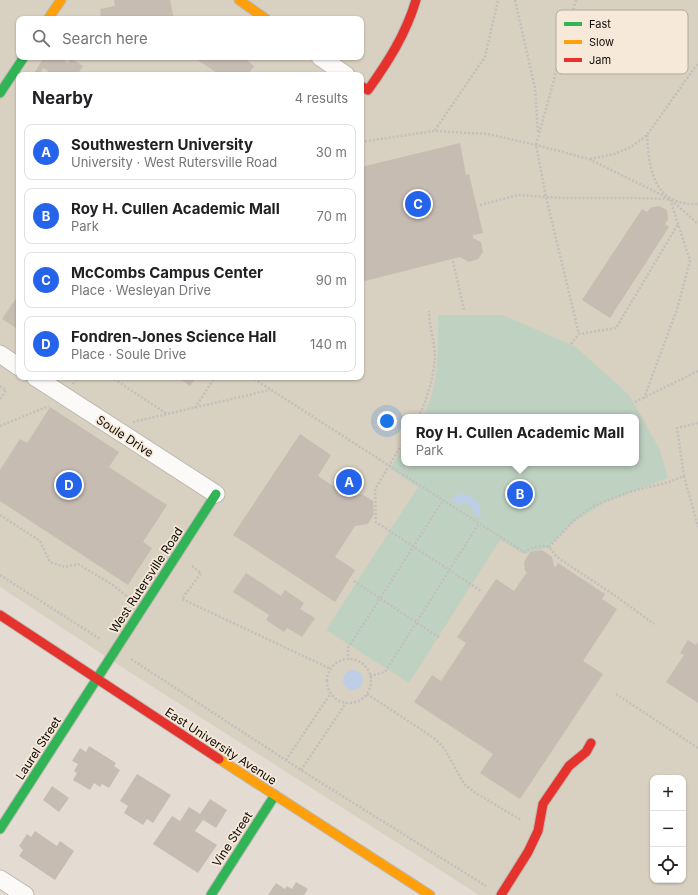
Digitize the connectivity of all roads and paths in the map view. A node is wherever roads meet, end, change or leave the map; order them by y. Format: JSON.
{"nodes":[{"id":1,"x":61,"y":0,"type":"edge"},
{"id":2,"x":239,"y":0,"type":"edge"},
{"id":3,"x":416,"y":0,"type":"edge"},
{"id":4,"x":498,"y":0,"type":"edge"},
{"id":5,"x":515,"y":0,"type":"edge"},
{"id":6,"x":576,"y":0,"type":"edge"},
{"id":7,"x":573,"y":10,"type":"edge"},
{"id":8,"x":50,"y":16,"type":"edge"},
{"id":9,"x":262,"y":16,"type":"edge"},
{"id":10,"x":22,"y":60,"type":"edge"},
{"id":11,"x":324,"y":60,"type":"edge"},
{"id":12,"x":698,"y":63,"type":"edge"},
{"id":13,"x":342,"y":72,"type":"edge"},
{"id":14,"x":556,"y":72,"type":"edge"},
{"id":15,"x":364,"y":88,"type":"edge"},
{"id":16,"x":0,"y":93,"type":"edge"},
{"id":17,"x":434,"y":131,"type":"junction"},
{"id":18,"x":647,"y":135,"type":"junction"},
{"id":19,"x":538,"y":137,"type":"junction"},
{"id":20,"x":364,"y":142,"type":"edge"},
{"id":21,"x":536,"y":145,"type":"junction"},
{"id":22,"x":589,"y":159,"type":"junction"},
{"id":23,"x":546,"y":197,"type":"junction"},
{"id":24,"x":670,"y":200,"type":"junction"},
{"id":25,"x":698,"y":204,"type":"edge"},
{"id":26,"x":480,"y":205,"type":"dead end"},
{"id":27,"x":678,"y":224,"type":"junction"},
{"id":28,"x":698,"y":224,"type":"edge"},
{"id":29,"x":454,"y":261,"type":"dead end"},
{"id":30,"x":464,"y":310,"type":"dead end"},
{"id":31,"x":429,"y":311,"type":"dead end"},
{"id":32,"x":579,"y":334,"type":"junction"},
{"id":33,"x":571,"y":344,"type":"dead end"},
{"id":34,"x":0,"y":354,"type":"edge"},
{"id":35,"x":16,"y":365,"type":"edge"},
{"id":36,"x":698,"y":371,"type":"edge"},
{"id":37,"x":40,"y":380,"type":"edge"},
{"id":38,"x":116,"y":380,"type":"edge"},
{"id":39,"x":213,"y":380,"type":"edge"},
{"id":40,"x":256,"y":380,"type":"edge"},
{"id":41,"x":0,"y":386,"type":"edge"},
{"id":42,"x":271,"y":390,"type":"junction"},
{"id":43,"x":65,"y":396,"type":"junction"},
{"id":44,"x":644,"y":398,"type":"junction"},
{"id":45,"x":0,"y":399,"type":"edge"},
{"id":46,"x":635,"y":402,"type":"dead end"},
{"id":47,"x":195,"y":408,"type":"junction"},
{"id":48,"x":167,"y":414,"type":"junction"},
{"id":49,"x":420,"y":414,"type":"edge"},
{"id":50,"x":698,"y":423,"type":"edge"},
{"id":51,"x":0,"y":426,"type":"edge"},
{"id":52,"x":112,"y":427,"type":"junction"},
{"id":53,"x":401,"y":446,"type":"edge"},
{"id":54,"x":389,"y":466,"type":"junction"},
{"id":55,"x":684,"y":476,"type":"junction"},
{"id":56,"x":216,"y":494,"type":"joint"},
{"id":57,"x":442,"y":502,"type":"dead end"},
{"id":58,"x":478,"y":525,"type":"dead end"},
{"id":59,"x":698,"y":527,"type":"edge"},
{"id":60,"x":549,"y":546,"type":"junction"},
{"id":61,"x":413,"y":547,"type":"junction"},
{"id":62,"x":449,"y":571,"type":"junction"},
{"id":63,"x":0,"y":574,"type":"edge"},
{"id":64,"x":354,"y":581,"type":"dead end"},
{"id":65,"x":481,"y":591,"type":"dead end"},
{"id":66,"x":380,"y":598,"type":"junction"},
{"id":67,"x":0,"y":615,"type":"edge"},
{"id":68,"x":416,"y":622,"type":"junction"},
{"id":69,"x":654,"y":624,"type":"dead end"},
{"id":70,"x":440,"y":638,"type":"dead end"},
{"id":71,"x":116,"y":649,"type":"junction"},
{"id":72,"x":348,"y":660,"type":"junction"},
{"id":73,"x":370,"y":676,"type":"junction"},
{"id":74,"x":96,"y":680,"type":"junction"},
{"id":75,"x":331,"y":693,"type":"junction"},
{"id":76,"x":367,"y":694,"type":"junction"},
{"id":77,"x":616,"y":694,"type":"dead end"},
{"id":78,"x":346,"y":703,"type":"junction"},
{"id":79,"x":591,"y":743,"type":"dead end"},
{"id":80,"x":698,"y":748,"type":"edge"},
{"id":81,"x":286,"y":760,"type":"junction"},
{"id":82,"x":301,"y":770,"type":"junction"},
{"id":83,"x":275,"y":795,"type":"junction"},
{"id":84,"x":0,"y":829,"type":"edge"},
{"id":85,"x":538,"y":831,"type":"junction"},
{"id":86,"x":0,"y":879,"type":"edge"},
{"id":87,"x":486,"y":886,"type":"dead end"},
{"id":88,"x":25,"y":895,"type":"edge"},
{"id":89,"x":210,"y":895,"type":"edge"},
{"id":90,"x":430,"y":895,"type":"edge"},
{"id":91,"x":501,"y":895,"type":"edge"}],
"edges":[{"from":1,"to":8,"type":"street"},
{"from":2,"to":9,"type":"street"},
{"from":3,"to":15,"type":"street"},
{"from":4,"to":17,"type":"path"},
{"from":5,"to":19,"type":"path"},
{"from":6,"to":7,"type":"path"},
{"from":10,"to":16,"type":"street"},
{"from":11,"to":13,"type":"street"},
{"from":12,"to":18,"type":"path"},
{"from":14,"to":19,"type":"path"},
{"from":17,"to":20,"type":"path"},
{"from":17,"to":21,"type":"path"},
{"from":18,"to":22,"type":"path"},
{"from":18,"to":24,"type":"path"},
{"from":19,"to":21,"type":"path"},
{"from":21,"to":22,"type":"path"},
{"from":21,"to":23,"type":"path"},
{"from":22,"to":24,"type":"path"},
{"from":23,"to":24,"type":"path"},
{"from":23,"to":26,"type":"path"},
{"from":23,"to":32,"type":"path"},
{"from":24,"to":25,"type":"path"},
{"from":24,"to":27,"type":"path"},
{"from":24,"to":28,"type":"path"},
{"from":27,"to":32,"type":"path"},
{"from":27,"to":44,"type":"path"},
{"from":29,"to":30,"type":"path"},
{"from":31,"to":49,"type":"path"},
{"from":32,"to":33,"type":"path"},
{"from":34,"to":35,"type":"street"},
{"from":36,"to":44,"type":"path"},
{"from":37,"to":43,"type":"street","name":"Soule Drive"},
{"from":38,"to":48,"type":"path"},
{"from":39,"to":47,"type":"path"},
{"from":40,"to":42,"type":"path"},
{"from":41,"to":45,"type":"path"},
{"from":42,"to":47,"type":"path"},
{"from":42,"to":54,"type":"path"},
{"from":43,"to":51,"type":"path"},
{"from":43,"to":52,"type":"street","name":"Soule Drive"},
{"from":44,"to":46,"type":"path"},
{"from":47,"to":48,"type":"path"},
{"from":48,"to":52,"type":"path"},
{"from":50,"to":55,"type":"path"},
{"from":52,"to":56,"type":"street","name":"Soule Drive"},
{"from":53,"to":54,"type":"path"},
{"from":54,"to":60,"type":"path"},
{"from":54,"to":61,"type":"path"},
{"from":55,"to":59,"type":"path"},
{"from":55,"to":60,"type":"path"},
{"from":56,"to":71,"type":"street","name":"West Rutersville Road"},
{"from":57,"to":61,"type":"path"},
{"from":58,"to":62,"type":"path"},
{"from":60,"to":69,"type":"path"},
{"from":61,"to":62,"type":"path"},
{"from":61,"to":66,"type":"path"},
{"from":62,"to":65,"type":"path"},
{"from":62,"to":68,"type":"path"},
{"from":63,"to":71,"type":"path"},
{"from":64,"to":66,"type":"path"},
{"from":66,"to":68,"type":"path"},
{"from":66,"to":72,"type":"path"},
{"from":67,"to":74,"type":"street","name":"East University Avenue"},
{"from":68,"to":70,"type":"path"},
{"from":68,"to":73,"type":"path"},
{"from":71,"to":74,"type":"street","name":"West Rutersville Road"},
{"from":71,"to":81,"type":"path"},
{"from":72,"to":73,"type":"path"},
{"from":72,"to":75,"type":"path"},
{"from":73,"to":76,"type":"path"},
{"from":74,"to":83,"type":"street","name":"East University Avenue"},
{"from":74,"to":84,"type":"street","name":"Laurel Street"},
{"from":75,"to":78,"type":"path"},
{"from":75,"to":81,"type":"path"},
{"from":76,"to":78,"type":"path"},
{"from":76,"to":85,"type":"path"},
{"from":77,"to":80,"type":"path"},
{"from":78,"to":82,"type":"path"},
{"from":79,"to":85,"type":"street"},
{"from":81,"to":82,"type":"path"},
{"from":82,"to":87,"type":"path"},
{"from":83,"to":89,"type":"street","name":"Vine Street"},
{"from":83,"to":90,"type":"street","name":"East University Avenue"},
{"from":85,"to":91,"type":"street"},
{"from":86,"to":88,"type":"street"}]}
